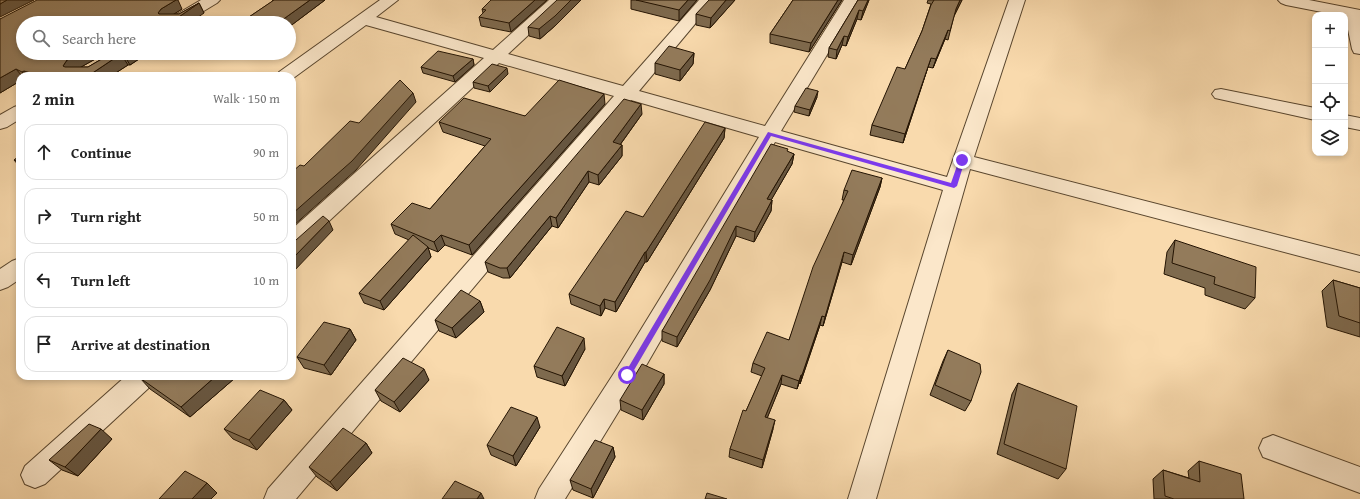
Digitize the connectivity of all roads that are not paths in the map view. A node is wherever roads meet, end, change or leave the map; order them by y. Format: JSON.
{"nodes":[{"id":1,"x":212,"y":0,"type":"edge"},
{"id":2,"x":390,"y":0,"type":"edge"},
{"id":3,"x":558,"y":0,"type":"edge"},
{"id":4,"x":707,"y":0,"type":"edge"},
{"id":5,"x":852,"y":0,"type":"edge"},
{"id":6,"x":1016,"y":0,"type":"edge"},
{"id":7,"x":1286,"y":0,"type":"edge"},
{"id":8,"x":1356,"y":14,"type":"edge"},
{"id":9,"x":185,"y":16,"type":"edge"},
{"id":10,"x":364,"y":19,"type":"junction"},
{"id":11,"x":1360,"y":49,"type":"edge"},
{"id":12,"x":496,"y":56,"type":"junction"},
{"id":13,"x":291,"y":72,"type":"edge"},
{"id":14,"x":627,"y":93,"type":"junction"},
{"id":15,"x":1221,"y":94,"type":"dead end"},
{"id":16,"x":16,"y":113,"type":"edge"},
{"id":17,"x":1312,"y":113,"type":"edge"},
{"id":18,"x":1348,"y":121,"type":"edge"},
{"id":19,"x":0,"y":123,"type":"edge"},
{"id":20,"x":1360,"y":124,"type":"edge"},
{"id":21,"x":770,"y":134,"type":"junction"},
{"id":22,"x":962,"y":160,"type":"junction"},
{"id":23,"x":954,"y":186,"type":"junction"},
{"id":24,"x":296,"y":238,"type":"edge"},
{"id":25,"x":1360,"y":264,"type":"edge"},
{"id":26,"x":16,"y":270,"type":"edge"},
{"id":27,"x":0,"y":281,"type":"edge"},
{"id":28,"x":140,"y":380,"type":"edge"},
{"id":29,"x":1273,"y":448,"type":"dead end"},
{"id":30,"x":35,"y":475,"type":"dead end"},
{"id":31,"x":1360,"y":480,"type":"edge"},
{"id":32,"x":278,"y":499,"type":"edge"},
{"id":33,"x":549,"y":499,"type":"edge"},
{"id":34,"x":862,"y":499,"type":"edge"}],
"edges":[{"from":1,"to":9,"type":"street"},
{"from":2,"to":10,"type":"street"},
{"from":3,"to":12,"type":"street"},
{"from":4,"to":14,"type":"street"},
{"from":5,"to":21,"type":"street"},
{"from":6,"to":22,"type":"street"},
{"from":7,"to":8,"type":"street"},
{"from":8,"to":11,"type":"street"},
{"from":10,"to":12,"type":"street"},
{"from":10,"to":13,"type":"street"},
{"from":12,"to":14,"type":"street"},
{"from":12,"to":24,"type":"street"},
{"from":14,"to":21,"type":"street"},
{"from":14,"to":32,"type":"street"},
{"from":15,"to":17,"type":"street"},
{"from":16,"to":19,"type":"street"},
{"from":18,"to":20,"type":"street"},
{"from":21,"to":23,"type":"street"},
{"from":21,"to":33,"type":"street"},
{"from":22,"to":23,"type":"street"},
{"from":22,"to":25,"type":"street"},
{"from":23,"to":34,"type":"street"},
{"from":26,"to":27,"type":"street"},
{"from":28,"to":30,"type":"street"},
{"from":29,"to":31,"type":"street"}]}
